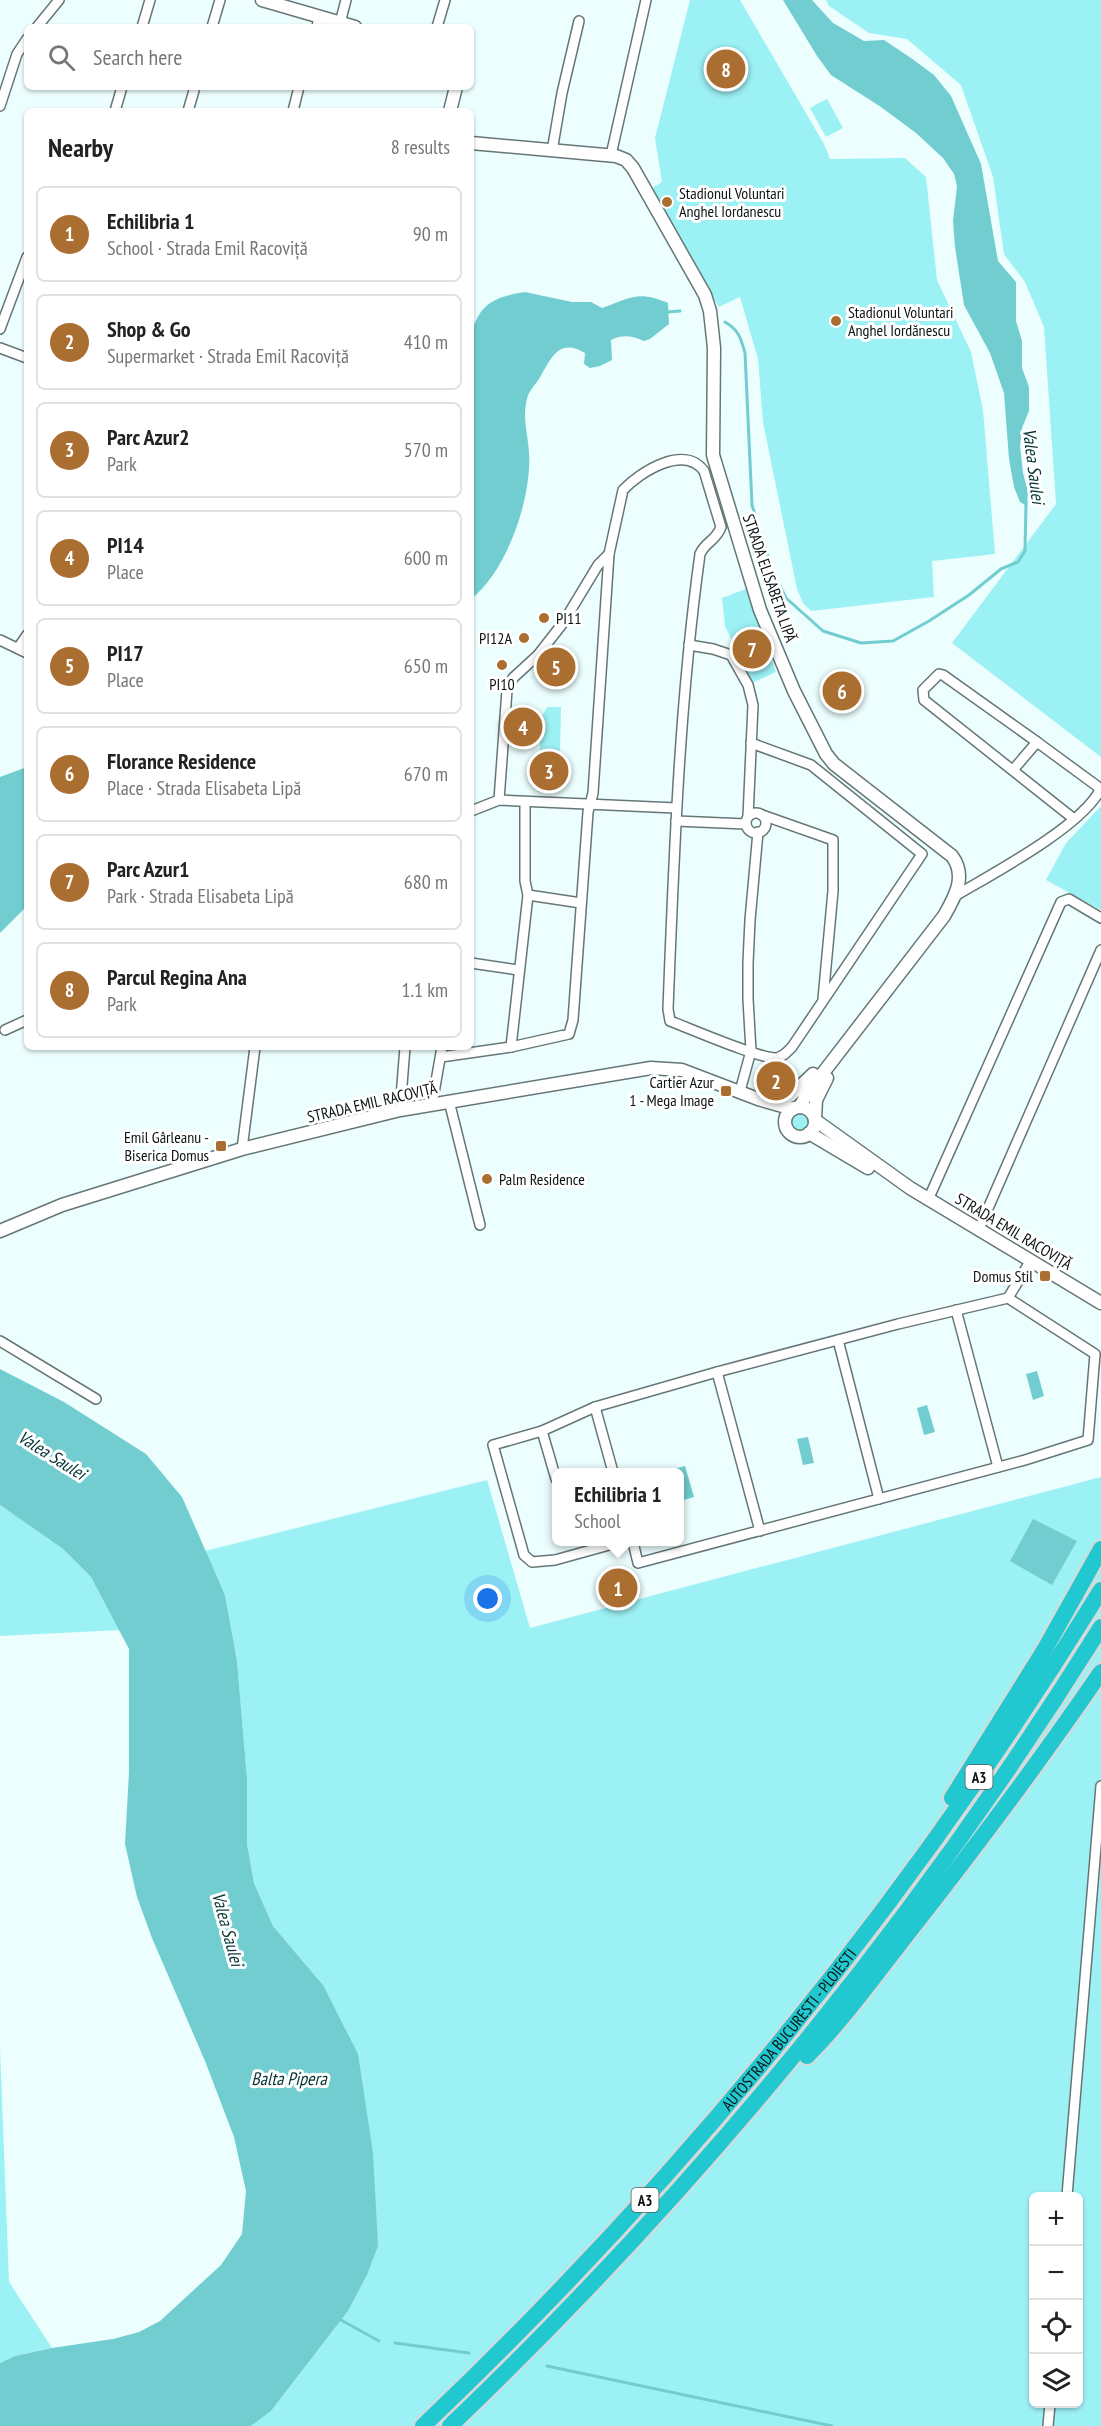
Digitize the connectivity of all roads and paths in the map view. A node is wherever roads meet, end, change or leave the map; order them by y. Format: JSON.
{"nodes":[{"id":1,"x":59,"y":0,"type":"edge"},
{"id":2,"x":150,"y":0,"type":"edge"},
{"id":3,"x":220,"y":0,"type":"edge"},
{"id":4,"x":262,"y":0,"type":"edge"},
{"id":5,"x":346,"y":0,"type":"edge"},
{"id":6,"x":445,"y":0,"type":"edge"},
{"id":7,"x":646,"y":0,"type":"edge"},
{"id":8,"x":302,"y":6,"type":"edge"},
{"id":9,"x":579,"y":21,"type":"dead end"},
{"id":10,"x":318,"y":22,"type":"edge"},
{"id":11,"x":340,"y":23,"type":"junction"},
{"id":12,"x":39,"y":24,"type":"edge"},
{"id":13,"x":143,"y":24,"type":"edge"},
{"id":14,"x":213,"y":24,"type":"edge"},
{"id":15,"x":344,"y":24,"type":"edge"},
{"id":16,"x":438,"y":24,"type":"edge"},
{"id":17,"x":24,"y":44,"type":"edge"},
{"id":18,"x":121,"y":90,"type":"edge"},
{"id":19,"x":194,"y":90,"type":"edge"},
{"id":20,"x":298,"y":90,"type":"edge"},
{"id":21,"x":455,"y":90,"type":"edge"},
{"id":22,"x":0,"y":106,"type":"edge"},
{"id":23,"x":116,"y":108,"type":"edge"},
{"id":24,"x":189,"y":108,"type":"edge"},
{"id":25,"x":294,"y":108,"type":"edge"},
{"id":26,"x":451,"y":108,"type":"edge"},
{"id":27,"x":474,"y":143,"type":"edge"},
{"id":28,"x":552,"y":151,"type":"junction"},
{"id":29,"x":611,"y":155,"type":"junction"},
{"id":30,"x":24,"y":265,"type":"edge"},
{"id":31,"x":0,"y":328,"type":"edge"},
{"id":32,"x":0,"y":348,"type":"edge"},
{"id":33,"x":24,"y":357,"type":"edge"},
{"id":34,"x":609,"y":554,"type":"junction"},
{"id":35,"x":24,"y":639,"type":"edge"},
{"id":36,"x":0,"y":640,"type":"edge"},
{"id":37,"x":689,"y":645,"type":"junction"},
{"id":38,"x":18,"y":648,"type":"junction"},
{"id":39,"x":24,"y":651,"type":"edge"},
{"id":40,"x":1037,"y":742,"type":"junction"},
{"id":41,"x":750,"y":743,"type":"junction"},
{"id":42,"x":1013,"y":770,"type":"junction"},
{"id":43,"x":499,"y":800,"type":"junction"},
{"id":44,"x":525,"y":802,"type":"junction"},
{"id":45,"x":591,"y":804,"type":"junction"},
{"id":46,"x":676,"y":808,"type":"junction"},
{"id":47,"x":474,"y":809,"type":"edge"},
{"id":48,"x":762,"y":815,"type":"junction"},
{"id":49,"x":1074,"y":819,"type":"junction"},
{"id":50,"x":676,"y":820,"type":"junction"},
{"id":51,"x":747,"y":821,"type":"junction"},
{"id":52,"x":758,"y":832,"type":"junction"},
{"id":53,"x":528,"y":895,"type":"junction"},
{"id":54,"x":955,"y":896,"type":"junction"},
{"id":55,"x":581,"y":903,"type":"junction"},
{"id":56,"x":1101,"y":918,"type":"edge"},
{"id":57,"x":1101,"y":950,"type":"edge"},
{"id":58,"x":474,"y":963,"type":"edge"},
{"id":59,"x":518,"y":970,"type":"junction"},
{"id":60,"x":823,"y":1001,"type":"junction"},
{"id":61,"x":867,"y":1018,"type":"junction"},
{"id":62,"x":24,"y":1021,"type":"edge"},
{"id":63,"x":5,"y":1030,"type":"dead end"},
{"id":64,"x":511,"y":1047,"type":"junction"},
{"id":65,"x":255,"y":1050,"type":"edge"},
{"id":66,"x":405,"y":1050,"type":"edge"},
{"id":67,"x":469,"y":1050,"type":"edge"},
{"id":68,"x":474,"y":1050,"type":"edge"},
{"id":69,"x":441,"y":1052,"type":"edge"},
{"id":70,"x":752,"y":1052,"type":"junction"},
{"id":71,"x":740,"y":1091,"type":"junction"},
{"id":72,"x":763,"y":1100,"type":"junction"},
{"id":73,"x":449,"y":1101,"type":"junction"},
{"id":74,"x":432,"y":1104,"type":"junction"},
{"id":75,"x":400,"y":1110,"type":"junction"},
{"id":76,"x":793,"y":1111,"type":"junction"},
{"id":77,"x":815,"y":1119,"type":"junction"},
{"id":78,"x":809,"y":1133,"type":"junction"},
{"id":79,"x":242,"y":1149,"type":"junction"},
{"id":80,"x":910,"y":1188,"type":"junction"},
{"id":81,"x":928,"y":1200,"type":"junction"},
{"id":82,"x":480,"y":1225,"type":"dead end"},
{"id":83,"x":979,"y":1229,"type":"junction"},
{"id":84,"x":0,"y":1231,"type":"edge"},
{"id":85,"x":1030,"y":1260,"type":"junction"},
{"id":86,"x":1010,"y":1295,"type":"junction"},
{"id":87,"x":1101,"y":1303,"type":"edge"},
{"id":88,"x":956,"y":1310,"type":"junction"},
{"id":89,"x":838,"y":1340,"type":"junction"},
{"id":90,"x":0,"y":1341,"type":"edge"},
{"id":91,"x":717,"y":1372,"type":"junction"},
{"id":92,"x":96,"y":1399,"type":"dead end"},
{"id":93,"x":595,"y":1407,"type":"junction"},
{"id":94,"x":542,"y":1431,"type":"junction"},
{"id":95,"x":998,"y":1467,"type":"junction"},
{"id":96,"x":553,"y":1468,"type":"edge"},
{"id":97,"x":612,"y":1468,"type":"edge"},
{"id":98,"x":879,"y":1499,"type":"junction"},
{"id":99,"x":760,"y":1531,"type":"junction"},
{"id":100,"x":577,"y":1546,"type":"edge"},
{"id":101,"x":604,"y":1546,"type":"edge"},
{"id":102,"x":634,"y":1546,"type":"edge"},
{"id":103,"x":1101,"y":1549,"type":"edge"},
{"id":104,"x":579,"y":1552,"type":"junction"},
{"id":105,"x":1101,"y":1590,"type":"edge"},
{"id":106,"x":1101,"y":1627,"type":"edge"},
{"id":107,"x":1101,"y":1672,"type":"edge"},
{"id":108,"x":1101,"y":1786,"type":"edge"},
{"id":109,"x":1101,"y":1798,"type":"edge"},
{"id":110,"x":849,"y":1957,"type":"junction"},
{"id":111,"x":748,"y":2113,"type":"junction"},
{"id":112,"x":1067,"y":2192,"type":"edge"},
{"id":113,"x":1050,"y":2408,"type":"edge"},
{"id":114,"x":423,"y":2426,"type":"edge"},
{"id":115,"x":450,"y":2426,"type":"edge"},
{"id":116,"x":1048,"y":2426,"type":"edge"}],
"edges":[{"from":1,"to":12,"type":"street"},
{"from":2,"to":13,"type":"street"},
{"from":3,"to":14,"type":"street"},
{"from":4,"to":8,"type":"street"},
{"from":5,"to":11,"type":"street"},
{"from":6,"to":16,"type":"street"},
{"from":7,"to":29,"type":"street"},
{"from":8,"to":10,"type":"street"},
{"from":9,"to":28,"type":"street"},
{"from":10,"to":11,"type":"street"},
{"from":11,"to":15,"type":"street"},
{"from":17,"to":22,"type":"street"},
{"from":18,"to":23,"type":"street"},
{"from":19,"to":24,"type":"street"},
{"from":20,"to":25,"type":"street"},
{"from":21,"to":26,"type":"street"},
{"from":27,"to":28,"type":"street"},
{"from":28,"to":29,"type":"street"},
{"from":29,"to":54,"type":"street","name":"STRADA ELISABETA LIPĂ"},
{"from":30,"to":31,"type":"street"},
{"from":32,"to":33,"type":"street"},
{"from":34,"to":37,"type":"street"},
{"from":34,"to":43,"type":"street"},
{"from":34,"to":45,"type":"street"},
{"from":35,"to":38,"type":"street"},
{"from":36,"to":38,"type":"street"},
{"from":37,"to":41,"type":"street"},
{"from":37,"to":46,"type":"street"},
{"from":38,"to":39,"type":"street"},
{"from":40,"to":42,"type":"street"},
{"from":40,"to":42,"type":"street"},
{"from":40,"to":49,"type":"street"},
{"from":41,"to":51,"type":"street"},
{"from":41,"to":60,"type":"street"},
{"from":42,"to":49,"type":"street"},
{"from":43,"to":44,"type":"street"},
{"from":43,"to":47,"type":"street"},
{"from":44,"to":45,"type":"street"},
{"from":44,"to":53,"type":"street"},
{"from":45,"to":46,"type":"street"},
{"from":45,"to":55,"type":"street"},
{"from":46,"to":50,"type":"street"},
{"from":48,"to":51,"type":"street"},
{"from":48,"to":52,"type":"street"},
{"from":48,"to":60,"type":"street"},
{"from":49,"to":54,"type":"street"},
{"from":50,"to":51,"type":"street"},
{"from":50,"to":70,"type":"street"},
{"from":51,"to":52,"type":"street"},
{"from":52,"to":70,"type":"street"},
{"from":53,"to":55,"type":"street"},
{"from":53,"to":59,"type":"street"},
{"from":54,"to":61,"type":"street","name":"STRADA ELISABETA LIPĂ"},
{"from":55,"to":64,"type":"street"},
{"from":56,"to":81,"type":"street"},
{"from":57,"to":83,"type":"street"},
{"from":58,"to":59,"type":"street"},
{"from":59,"to":64,"type":"street"},
{"from":60,"to":70,"type":"street"},
{"from":61,"to":72,"type":"street"},
{"from":61,"to":76,"type":"street","name":"STRADA ELISABETA LIPĂ"},
{"from":61,"to":77,"type":"street","name":"STRADA ELISABETA LIPĂ"},
{"from":62,"to":63,"type":"street"},
{"from":64,"to":68,"type":"street"},
{"from":65,"to":79,"type":"street"},
{"from":66,"to":75,"type":"street"},
{"from":67,"to":69,"type":"street"},
{"from":69,"to":74,"type":"street"},
{"from":70,"to":71,"type":"street"},
{"from":71,"to":72,"type":"street","name":"STRADA EMIL RACOVIȚĂ"},
{"from":71,"to":73,"type":"street","name":"STRADA EMIL RACOVIȚĂ"},
{"from":72,"to":76,"type":"street","name":"STRADA EMIL RACOVIȚĂ"},
{"from":73,"to":74,"type":"street","name":"STRADA EMIL RACOVIȚĂ"},
{"from":73,"to":82,"type":"street"},
{"from":74,"to":75,"type":"street","name":"STRADA EMIL RACOVIȚĂ"},
{"from":75,"to":79,"type":"street","name":"STRADA EMIL RACOVIȚĂ"},
{"from":76,"to":77,"type":"street","name":"STRADA EMIL RACOVIȚĂ"},
{"from":76,"to":78,"type":"street","name":"STRADA EMIL RACOVIȚĂ"},
{"from":77,"to":78,"type":"street"},
{"from":77,"to":80,"type":"street","name":"STRADA EMIL RACOVIȚĂ"},
{"from":78,"to":80,"type":"street","name":"STRADA EMIL RACOVIȚĂ"},
{"from":79,"to":84,"type":"street","name":"STRADA EMIL RACOVIȚĂ"},
{"from":80,"to":81,"type":"street","name":"STRADA EMIL RACOVIȚĂ"},
{"from":81,"to":83,"type":"street","name":"STRADA EMIL RACOVIȚĂ"},
{"from":83,"to":85,"type":"street","name":"STRADA EMIL RACOVIȚĂ"},
{"from":85,"to":86,"type":"street"},
{"from":85,"to":87,"type":"street","name":"STRADA EMIL RACOVIȚĂ"},
{"from":86,"to":88,"type":"street"},
{"from":86,"to":95,"type":"street"},
{"from":88,"to":89,"type":"street"},
{"from":88,"to":95,"type":"street"},
{"from":89,"to":91,"type":"street"},
{"from":89,"to":98,"type":"street"},
{"from":90,"to":92,"type":"street"},
{"from":91,"to":93,"type":"street"},
{"from":91,"to":99,"type":"street"},
{"from":93,"to":94,"type":"street"},
{"from":93,"to":97,"type":"street"},
{"from":94,"to":96,"type":"street"},
{"from":94,"to":104,"type":"street"},
{"from":95,"to":98,"type":"street"},
{"from":98,"to":99,"type":"street"},
{"from":99,"to":102,"type":"street"},
{"from":100,"to":104,"type":"street"},
{"from":101,"to":104,"type":"street"},
{"from":103,"to":110,"type":"highway"},
{"from":105,"to":110,"type":"highway","name":"AUTOSTRADA BUCURESTI - PLOIESTI","number":"A3"},
{"from":106,"to":111,"type":"highway","name":"AUTOSTRADA BUCURESTI - PLOIESTI","number":"A3"},
{"from":107,"to":111,"type":"highway"},
{"from":108,"to":109,"type":"street"},
{"from":109,"to":112,"type":"street"},
{"from":110,"to":114,"type":"highway","name":"AUTOSTRADA BUCURESTI - PLOIESTI","number":"A3"},
{"from":111,"to":115,"type":"highway","name":"AUTOSTRADA BUCURESTI - PLOIESTI","number":"A3"},
{"from":113,"to":116,"type":"street"}]}
